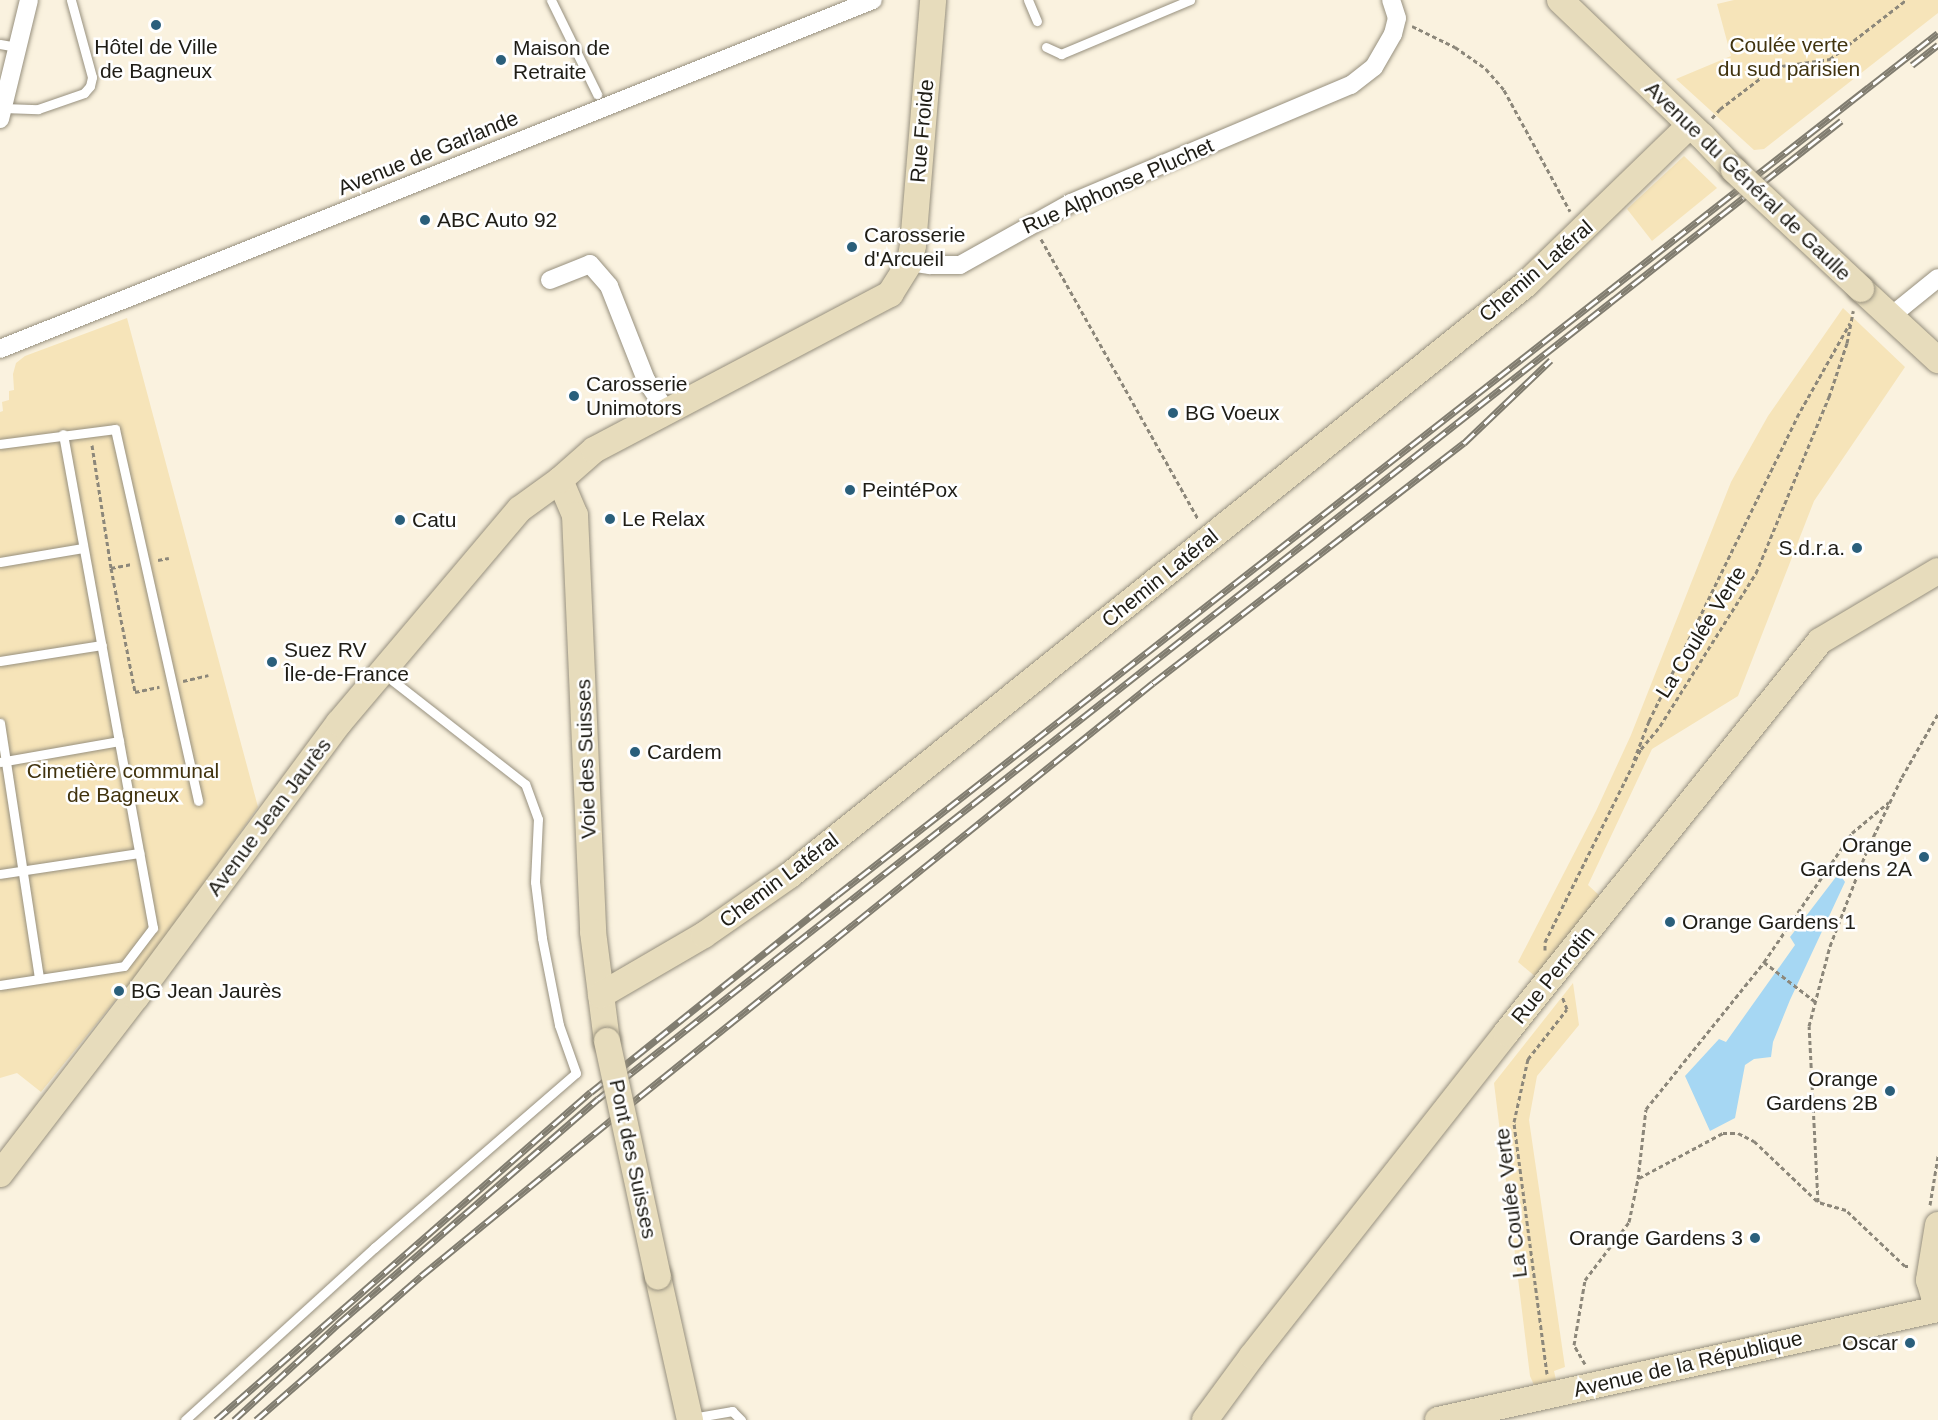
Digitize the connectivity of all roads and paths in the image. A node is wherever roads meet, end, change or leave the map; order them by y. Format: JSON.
{"nodes":[{"id":1,"x":28,"y":0,"type":"edge"},
{"id":2,"x":71,"y":0,"type":"edge"},
{"id":3,"x":551,"y":0,"type":"edge"},
{"id":4,"x":873,"y":0,"type":"edge"},
{"id":5,"x":933,"y":0,"type":"edge"},
{"id":6,"x":1028,"y":0,"type":"edge"},
{"id":7,"x":1190,"y":0,"type":"edge"},
{"id":8,"x":1391,"y":0,"type":"edge"},
{"id":9,"x":1906,"y":0,"type":"edge"},
{"id":10,"x":1567,"y":2,"type":"edge"},
{"id":11,"x":1397,"y":18,"type":"junction"},
{"id":12,"x":1037,"y":21,"type":"dead end"},
{"id":13,"x":8,"y":46,"type":"edge"},
{"id":14,"x":1046,"y":47,"type":"dead end"},
{"id":15,"x":597,"y":94,"type":"dead end"},
{"id":16,"x":1,"y":113,"type":"edge"},
{"id":17,"x":1701,"y":122,"type":"junction"},
{"id":18,"x":1033,"y":223,"type":"junction"},
{"id":19,"x":1581,"y":233,"type":"junction"},
{"id":20,"x":910,"y":262,"type":"junction"},
{"id":21,"x":1938,"y":278,"type":"edge"},
{"id":22,"x":550,"y":280,"type":"dead end"},
{"id":23,"x":1857,"y":299,"type":"junction"},
{"id":24,"x":1891,"y":316,"type":"junction"},
{"id":25,"x":1853,"y":318,"type":"junction"},
{"id":26,"x":0,"y":349,"type":"edge"},
{"id":27,"x":1938,"y":360,"type":"edge"},
{"id":28,"x":667,"y":412,"type":"junction"},
{"id":29,"x":90,"y":432,"type":"junction"},
{"id":30,"x":63,"y":434,"type":"junction"},
{"id":31,"x":0,"y":444,"type":"edge"},
{"id":32,"x":560,"y":480,"type":"junction"},
{"id":33,"x":1209,"y":539,"type":"junction"},
{"id":34,"x":83,"y":549,"type":"junction"},
{"id":35,"x":0,"y":562,"type":"edge"},
{"id":36,"x":1938,"y":571,"type":"edge"},
{"id":37,"x":102,"y":645,"type":"junction"},
{"id":38,"x":0,"y":661,"type":"edge"},
{"id":39,"x":382,"y":673,"type":"junction"},
{"id":40,"x":208,"y":675,"type":"dead end"},
{"id":41,"x":173,"y":684,"type":"junction"},
{"id":42,"x":1938,"y":714,"type":"edge"},
{"id":43,"x":0,"y":723,"type":"edge"},
{"id":44,"x":119,"y":741,"type":"junction"},
{"id":45,"x":3,"y":761,"type":"edge"},
{"id":46,"x":1633,"y":765,"type":"junction"},
{"id":47,"x":198,"y":801,"type":"dead end"},
{"id":48,"x":1889,"y":802,"type":"junction"},
{"id":49,"x":139,"y":853,"type":"junction"},
{"id":50,"x":22,"y":871,"type":"junction"},
{"id":51,"x":0,"y":874,"type":"edge"},
{"id":52,"x":1545,"y":960,"type":"dead end"},
{"id":53,"x":1764,"y":962,"type":"junction"},
{"id":54,"x":39,"y":978,"type":"junction"},
{"id":55,"x":0,"y":985,"type":"edge"},
{"id":56,"x":601,"y":995,"type":"junction"},
{"id":57,"x":1563,"y":999,"type":"dead end"},
{"id":58,"x":1817,"y":1003,"type":"junction"},
{"id":59,"x":607,"y":1041,"type":"joint"},
{"id":60,"x":0,"y":1174,"type":"edge"},
{"id":61,"x":1638,"y":1179,"type":"junction"},
{"id":62,"x":1818,"y":1203,"type":"junction"},
{"id":63,"x":1938,"y":1225,"type":"edge"},
{"id":64,"x":1929,"y":1280,"type":"junction"},
{"id":65,"x":1938,"y":1309,"type":"edge"},
{"id":66,"x":1548,"y":1383,"type":"dead end"},
{"id":67,"x":1595,"y":1384,"type":"junction"},
{"id":68,"x":689,"y":1419,"type":"edge"},
{"id":69,"x":185,"y":1420,"type":"edge"},
{"id":70,"x":741,"y":1420,"type":"edge"},
{"id":71,"x":1205,"y":1420,"type":"edge"},
{"id":72,"x":1438,"y":1420,"type":"edge"}],
"edges":[{"from":1,"to":13,"type":"street"},
{"from":2,"to":16,"type":"lane"},
{"from":3,"to":15,"type":"lane"},
{"from":4,"to":26,"type":"street","name":"Avenue de Garlande"},
{"from":5,"to":20,"type":"street","name":"Rue Froide"},
{"from":6,"to":12,"type":"lane"},
{"from":7,"to":14,"type":"lane"},
{"from":8,"to":11,"type":"street"},
{"from":9,"to":17,"type":"path"},
{"from":10,"to":17,"type":"street","name":"Avenue du Général de Gaulle"},
{"from":11,"to":18,"type":"street","name":"Rue Alphonse Pluchet"},
{"from":11,"to":19,"type":"path"},
{"from":13,"to":16,"type":"street"},
{"from":17,"to":19,"type":"street","name":"Chemin Latéral"},
{"from":17,"to":23,"type":"street","name":"Avenue du Général de Gaulle","bridge":true},
{"from":18,"to":20,"type":"street","name":"Rue Alphonse Pluchet"},
{"from":18,"to":33,"type":"path"},
{"from":19,"to":33,"type":"street","name":"Chemin Latéral"},
{"from":20,"to":28,"type":"street"},
{"from":21,"to":24,"type":"street"},
{"from":22,"to":28,"type":"street"},
{"from":23,"to":24,"type":"street","name":"Avenue du Général de Gaulle"},
{"from":23,"to":25,"type":"path","name":"La Coulée Verte"},
{"from":24,"to":27,"type":"street","name":"Avenue du Général de Gaulle"},
{"from":25,"to":46,"type":"path"},
{"from":25,"to":46,"type":"path","name":"La Coulée Verte"},
{"from":28,"to":32,"type":"street"},
{"from":29,"to":30,"type":"lane"},
{"from":29,"to":41,"type":"lane"},
{"from":29,"to":41,"type":"path"},
{"from":30,"to":31,"type":"lane"},
{"from":30,"to":34,"type":"lane"},
{"from":32,"to":39,"type":"street","name":"Avenue Jean Jaurès"},
{"from":32,"to":56,"type":"street","name":"Voie des Suisses"},
{"from":33,"to":56,"type":"street","name":"Chemin Latéral"},
{"from":34,"to":35,"type":"lane"},
{"from":34,"to":37,"type":"lane"},
{"from":36,"to":71,"type":"street","name":"Rue Perrotin"},
{"from":37,"to":38,"type":"lane"},
{"from":37,"to":44,"type":"lane"},
{"from":39,"to":60,"type":"street","name":"Avenue Jean Jaurès"},
{"from":39,"to":69,"type":"lane"},
{"from":40,"to":41,"type":"path"},
{"from":41,"to":47,"type":"lane"},
{"from":42,"to":48,"type":"path"},
{"from":43,"to":45,"type":"lane"},
{"from":44,"to":45,"type":"lane"},
{"from":44,"to":49,"type":"lane"},
{"from":45,"to":50,"type":"lane"},
{"from":46,"to":52,"type":"path","name":"La Coulée Verte"},
{"from":48,"to":53,"type":"path"},
{"from":48,"to":58,"type":"path"},
{"from":49,"to":50,"type":"lane"},
{"from":49,"to":54,"type":"lane"},
{"from":50,"to":51,"type":"lane"},
{"from":50,"to":54,"type":"lane"},
{"from":53,"to":58,"type":"path"},
{"from":53,"to":61,"type":"path"},
{"from":54,"to":55,"type":"lane"},
{"from":56,"to":59,"type":"street","name":"Voie des Suisses"},
{"from":57,"to":66,"type":"path","name":"La Coulée Verte"},
{"from":58,"to":62,"type":"path"},
{"from":59,"to":68,"type":"street","name":"Pont des Suisses","bridge":true},
{"from":61,"to":62,"type":"path"},
{"from":61,"to":67,"type":"path"},
{"from":62,"to":64,"type":"path"},
{"from":63,"to":64,"type":"street"},
{"from":64,"to":65,"type":"street"},
{"from":65,"to":67,"type":"street","name":"Avenue de la République"},
{"from":67,"to":72,"type":"street","name":"Avenue de la République"},
{"from":68,"to":70,"type":"lane"}]}
